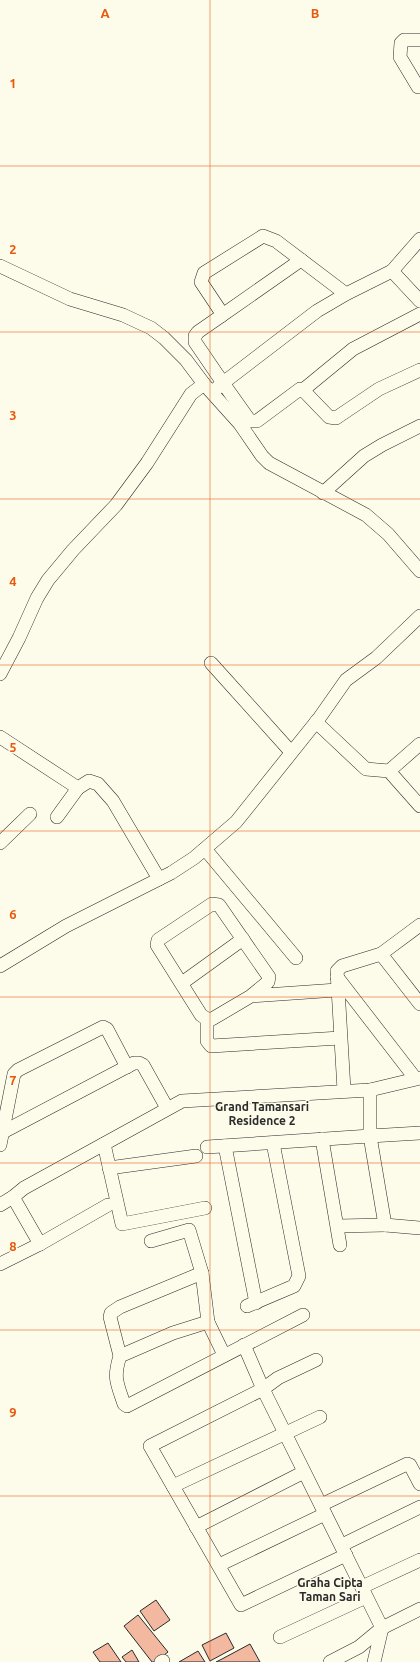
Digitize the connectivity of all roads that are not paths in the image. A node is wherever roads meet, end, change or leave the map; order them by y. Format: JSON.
{"nodes":[{"id":1,"x":420,"y":40,"type":"edge"},
{"id":2,"x":420,"y":87,"type":"edge"},
{"id":3,"x":420,"y":239,"type":"edge"},
{"id":4,"x":301,"y":260,"type":"junction"},
{"id":5,"x":0,"y":266,"type":"edge"},
{"id":6,"x":392,"y":271,"type":"junction"},
{"id":7,"x":346,"y":294,"type":"junction"},
{"id":8,"x":420,"y":301,"type":"edge"},
{"id":9,"x":420,"y":314,"type":"edge"},
{"id":10,"x":222,"y":316,"type":"junction"},
{"id":11,"x":420,"y":370,"type":"edge"},
{"id":12,"x":223,"y":383,"type":"junction"},
{"id":13,"x":207,"y":388,"type":"junction"},
{"id":14,"x":303,"y":390,"type":"junction"},
{"id":15,"x":420,"y":426,"type":"edge"},
{"id":16,"x":323,"y":493,"type":"junction"},
{"id":17,"x":420,"y":571,"type":"edge"},
{"id":18,"x":420,"y":616,"type":"edge"},
{"id":19,"x":211,"y":663,"type":"dead end"},
{"id":20,"x":0,"y":674,"type":"edge"},
{"id":21,"x":316,"y":722,"type":"junction"},
{"id":22,"x":0,"y":736,"type":"edge"},
{"id":23,"x":420,"y":744,"type":"edge"},
{"id":24,"x":291,"y":752,"type":"junction"},
{"id":25,"x":389,"y":771,"type":"junction"},
{"id":26,"x":78,"y":788,"type":"junction"},
{"id":27,"x":420,"y":806,"type":"edge"},
{"id":28,"x":30,"y":814,"type":"dead end"},
{"id":29,"x":57,"y":817,"type":"dead end"},
{"id":30,"x":0,"y":843,"type":"edge"},
{"id":31,"x":205,"y":849,"type":"junction"},
{"id":32,"x":159,"y":879,"type":"junction"},
{"id":33,"x":420,"y":925,"type":"edge"},
{"id":34,"x":243,"y":940,"type":"junction"},
{"id":35,"x":381,"y":954,"type":"junction"},
{"id":36,"x":296,"y":958,"type":"dead end"},
{"id":37,"x":0,"y":966,"type":"edge"},
{"id":38,"x":182,"y":983,"type":"junction"},
{"id":39,"x":337,"y":983,"type":"junction"},
{"id":40,"x":251,"y":996,"type":"junction"},
{"id":41,"x":420,"y":1004,"type":"edge"},
{"id":42,"x":207,"y":1019,"type":"junction"},
{"id":43,"x":340,"y":1038,"type":"junction"},
{"id":44,"x":127,"y":1067,"type":"junction"},
{"id":45,"x":418,"y":1078,"type":"edge"},
{"id":46,"x":344,"y":1090,"type":"junction"},
{"id":47,"x":370,"y":1090,"type":"junction"},
{"id":48,"x":167,"y":1108,"type":"junction"},
{"id":49,"x":420,"y":1133,"type":"edge"},
{"id":50,"x":370,"y":1136,"type":"junction"},
{"id":51,"x":2,"y":1138,"type":"edge"},
{"id":52,"x":322,"y":1139,"type":"junction"},
{"id":53,"x":273,"y":1143,"type":"junction"},
{"id":54,"x":104,"y":1144,"type":"junction"},
{"id":55,"x":225,"y":1146,"type":"junction"},
{"id":56,"x":207,"y":1147,"type":"dead end"},
{"id":57,"x":196,"y":1156,"type":"dead end"},
{"id":58,"x":109,"y":1168,"type":"junction"},
{"id":59,"x":13,"y":1198,"type":"junction"},
{"id":60,"x":0,"y":1204,"type":"edge"},
{"id":61,"x":108,"y":1205,"type":"dead end"},
{"id":62,"x":205,"y":1208,"type":"dead end"},
{"id":63,"x":385,"y":1225,"type":"junction"},
{"id":64,"x":338,"y":1226,"type":"junction"},
{"id":65,"x":420,"y":1228,"type":"edge"},
{"id":66,"x":151,"y":1241,"type":"dead end"},
{"id":67,"x":40,"y":1244,"type":"junction"},
{"id":68,"x":340,"y":1245,"type":"dead end"},
{"id":69,"x":0,"y":1264,"type":"edge"},
{"id":70,"x":202,"y":1273,"type":"junction"},
{"id":71,"x":303,"y":1315,"type":"dead end"},
{"id":72,"x":208,"y":1322,"type":"junction"},
{"id":73,"x":244,"y":1345,"type":"junction"},
{"id":74,"x":224,"y":1355,"type":"junction"},
{"id":75,"x":120,"y":1356,"type":"junction"},
{"id":76,"x":316,"y":1360,"type":"dead end"},
{"id":77,"x":263,"y":1389,"type":"junction"},
{"id":78,"x":320,"y":1417,"type":"dead end"},
{"id":79,"x":285,"y":1432,"type":"junction"},
{"id":80,"x":304,"y":1472,"type":"junction"},
{"id":81,"x":420,"y":1484,"type":"edge"},
{"id":82,"x":173,"y":1486,"type":"junction"},
{"id":83,"x":420,"y":1507,"type":"edge"},
{"id":84,"x":323,"y":1509,"type":"junction"},
{"id":85,"x":196,"y":1527,"type":"junction"},
{"id":86,"x":344,"y":1550,"type":"junction"},
{"id":87,"x":420,"y":1560,"type":"edge"},
{"id":88,"x":219,"y":1565,"type":"junction"},
{"id":89,"x":364,"y":1592,"type":"junction"},
{"id":90,"x":420,"y":1609,"type":"edge"},
{"id":91,"x":382,"y":1628,"type":"junction"},
{"id":92,"x":280,"y":1637,"type":"dead end"},
{"id":93,"x":330,"y":1662,"type":"edge"},
{"id":94,"x":374,"y":1662,"type":"edge"}],
"edges":[{"from":1,"to":2,"type":"street"},
{"from":3,"to":6,"type":"street"},
{"from":4,"to":7,"type":"street"},
{"from":4,"to":10,"type":"street"},
{"from":4,"to":10,"type":"street"},
{"from":5,"to":13,"type":"street"},
{"from":6,"to":7,"type":"street"},
{"from":6,"to":8,"type":"street"},
{"from":7,"to":12,"type":"street"},
{"from":9,"to":14,"type":"street"},
{"from":10,"to":12,"type":"street"},
{"from":11,"to":14,"type":"street"},
{"from":12,"to":13,"type":"street"},
{"from":12,"to":14,"type":"street"},
{"from":13,"to":16,"type":"street"},
{"from":13,"to":20,"type":"street"},
{"from":15,"to":16,"type":"street"},
{"from":16,"to":17,"type":"street"},
{"from":18,"to":21,"type":"street"},
{"from":19,"to":24,"type":"street"},
{"from":21,"to":24,"type":"street"},
{"from":21,"to":25,"type":"street"},
{"from":22,"to":26,"type":"street"},
{"from":23,"to":25,"type":"street"},
{"from":24,"to":31,"type":"street"},
{"from":25,"to":27,"type":"street"},
{"from":26,"to":29,"type":"street"},
{"from":26,"to":32,"type":"street"},
{"from":28,"to":30,"type":"street"},
{"from":31,"to":32,"type":"street"},
{"from":31,"to":36,"type":"street"},
{"from":32,"to":37,"type":"street"},
{"from":33,"to":35,"type":"street"},
{"from":34,"to":38,"type":"street"},
{"from":34,"to":38,"type":"street"},
{"from":34,"to":40,"type":"street"},
{"from":35,"to":39,"type":"street"},
{"from":35,"to":41,"type":"street"},
{"from":38,"to":42,"type":"street"},
{"from":39,"to":40,"type":"street"},
{"from":39,"to":43,"type":"street"},
{"from":39,"to":45,"type":"street"},
{"from":40,"to":42,"type":"street"},
{"from":42,"to":43,"type":"street"},
{"from":43,"to":46,"type":"street"},
{"from":44,"to":48,"type":"street"},
{"from":44,"to":51,"type":"street"},
{"from":44,"to":51,"type":"street"},
{"from":45,"to":47,"type":"street"},
{"from":46,"to":47,"type":"street"},
{"from":46,"to":48,"type":"street"},
{"from":47,"to":50,"type":"street"},
{"from":48,"to":54,"type":"street"},
{"from":49,"to":50,"type":"street"},
{"from":50,"to":52,"type":"street"},
{"from":50,"to":63,"type":"street"},
{"from":52,"to":53,"type":"street"},
{"from":52,"to":64,"type":"street"},
{"from":53,"to":55,"type":"street"},
{"from":53,"to":55,"type":"street"},
{"from":54,"to":58,"type":"street"},
{"from":54,"to":59,"type":"street"},
{"from":55,"to":56,"type":"street"},
{"from":57,"to":58,"type":"street"},
{"from":58,"to":62,"type":"street"},
{"from":59,"to":60,"type":"street"},
{"from":59,"to":67,"type":"street"},
{"from":61,"to":67,"type":"street"},
{"from":63,"to":64,"type":"street"},
{"from":63,"to":65,"type":"street"},
{"from":64,"to":68,"type":"street"},
{"from":66,"to":70,"type":"street"},
{"from":67,"to":69,"type":"street"},
{"from":70,"to":72,"type":"street"},
{"from":70,"to":75,"type":"street"},
{"from":71,"to":73,"type":"street"},
{"from":72,"to":74,"type":"street"},
{"from":72,"to":75,"type":"street"},
{"from":73,"to":74,"type":"street"},
{"from":73,"to":77,"type":"street"},
{"from":74,"to":75,"type":"street"},
{"from":76,"to":77,"type":"street"},
{"from":77,"to":79,"type":"street"},
{"from":77,"to":82,"type":"street"},
{"from":78,"to":79,"type":"street"},
{"from":79,"to":80,"type":"street"},
{"from":79,"to":82,"type":"street"},
{"from":80,"to":84,"type":"street"},
{"from":80,"to":85,"type":"street"},
{"from":81,"to":84,"type":"street"},
{"from":82,"to":85,"type":"street"},
{"from":83,"to":86,"type":"street"},
{"from":84,"to":86,"type":"street"},
{"from":84,"to":88,"type":"street"},
{"from":85,"to":88,"type":"street"},
{"from":86,"to":88,"type":"street"},
{"from":86,"to":89,"type":"street"},
{"from":87,"to":89,"type":"street"},
{"from":89,"to":91,"type":"street"},
{"from":89,"to":92,"type":"street"},
{"from":90,"to":91,"type":"street"},
{"from":91,"to":93,"type":"street"},
{"from":91,"to":94,"type":"street"}]}
